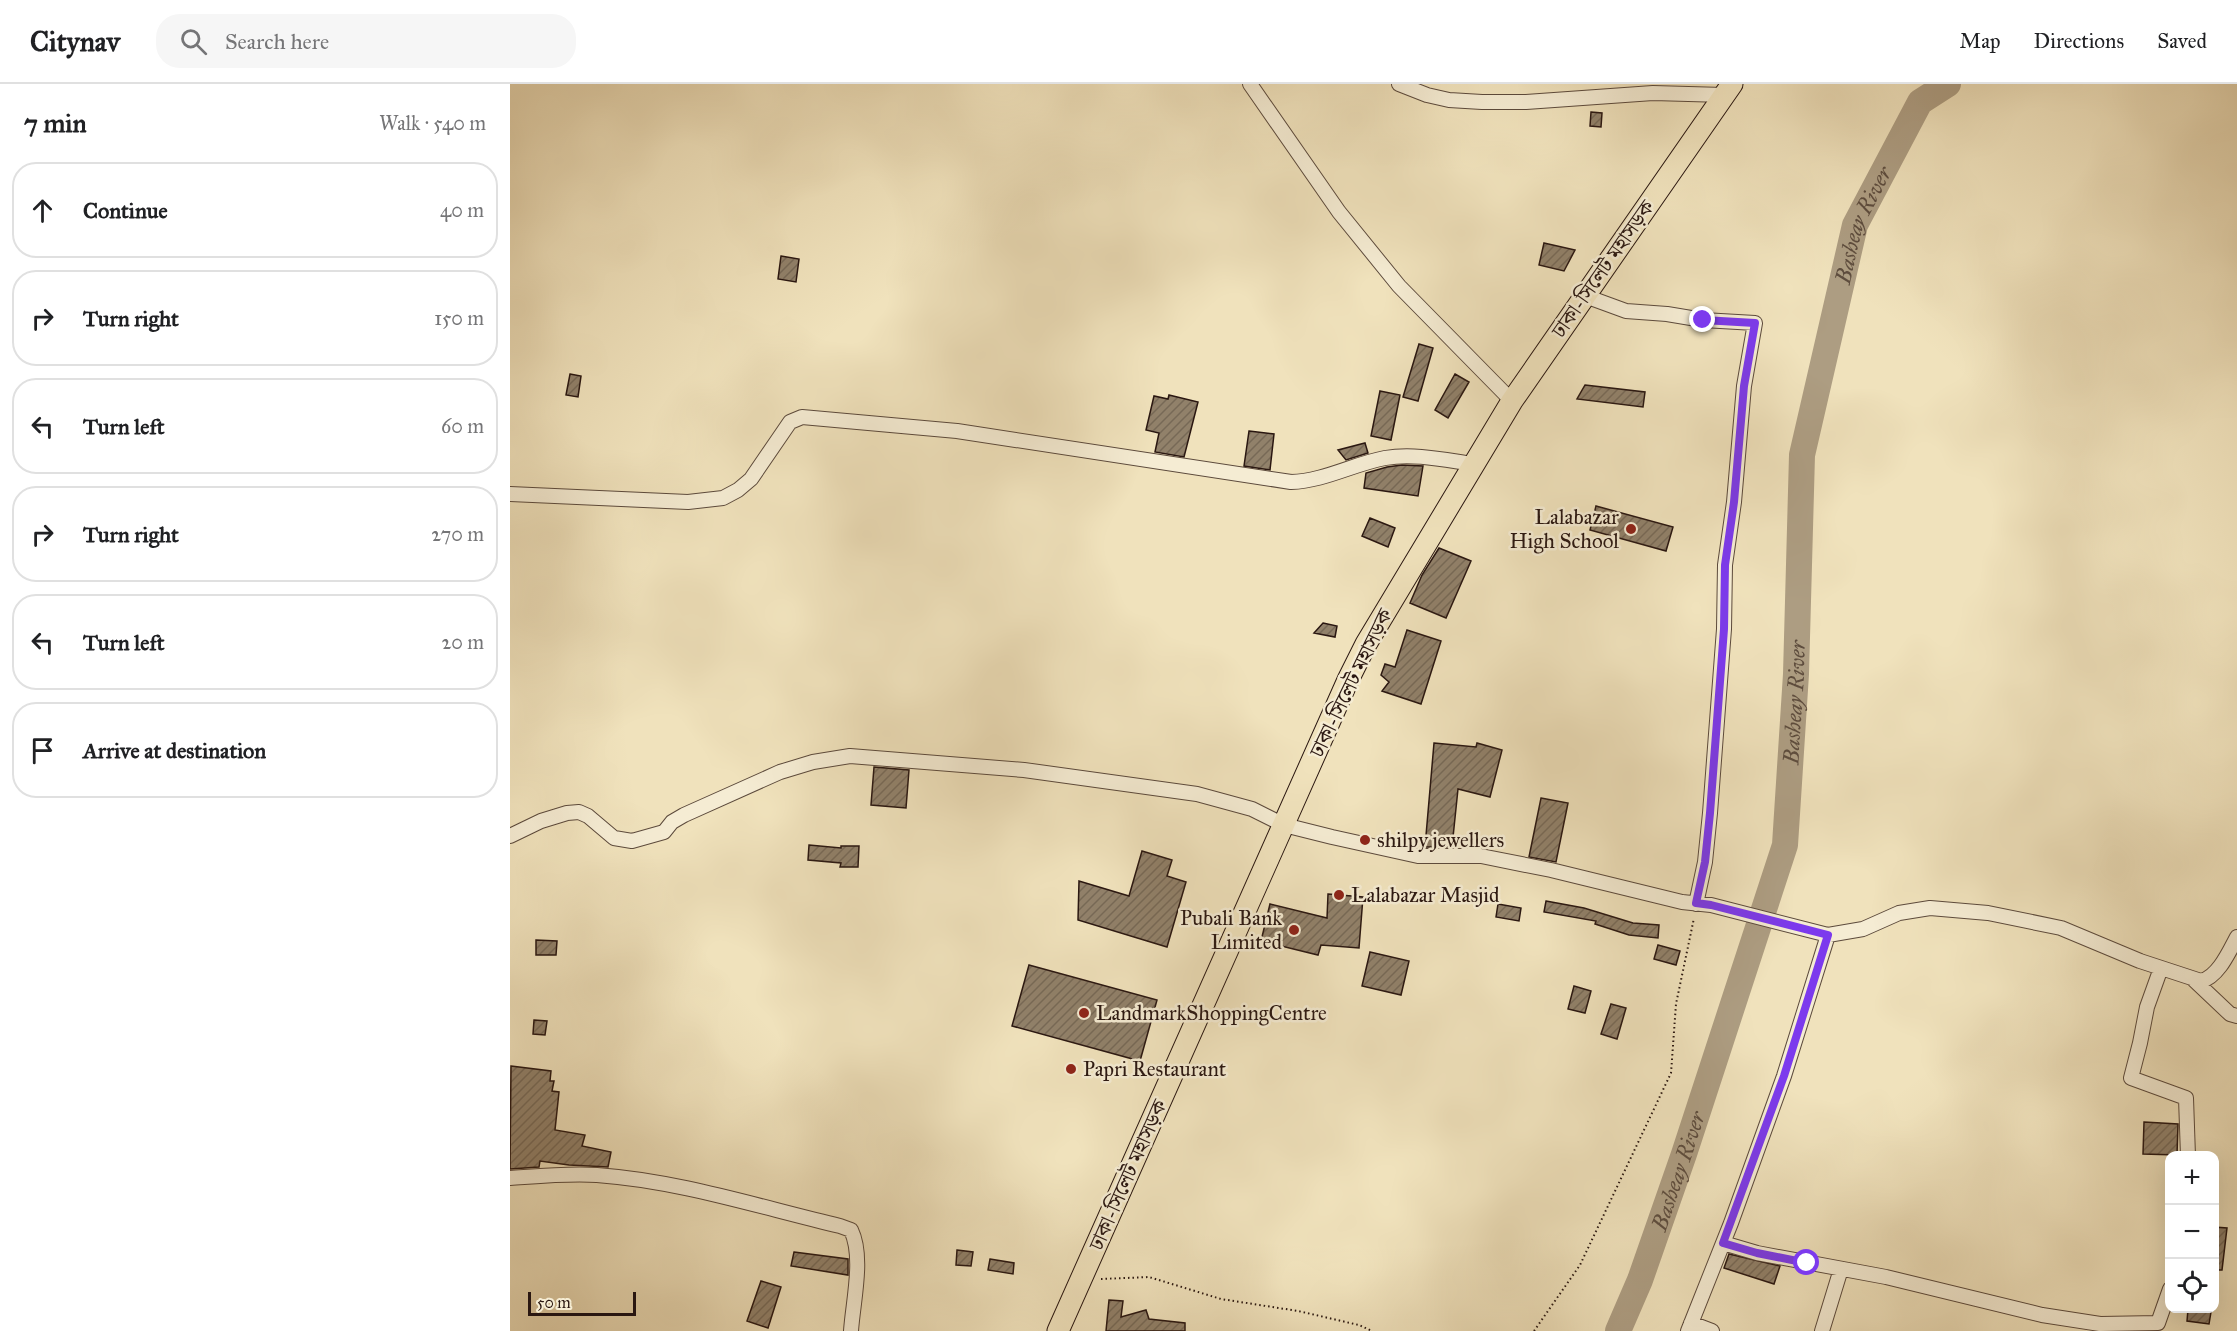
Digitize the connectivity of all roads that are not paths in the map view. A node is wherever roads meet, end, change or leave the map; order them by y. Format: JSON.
{"nodes":[{"id":1,"x":1250,"y":84,"type":"edge"},
{"id":2,"x":1400,"y":84,"type":"edge"},
{"id":3,"x":1728,"y":90,"type":"edge"},
{"id":4,"x":1585,"y":296,"type":"junction"},
{"id":5,"x":1512,"y":401,"type":"junction"},
{"id":6,"x":1473,"y":464,"type":"junction"},
{"id":7,"x":510,"y":494,"type":"edge"},
{"id":8,"x":1284,"y":825,"type":"junction"},
{"id":9,"x":510,"y":836,"type":"edge"},
{"id":10,"x":1696,"y":903,"type":"junction"},
{"id":11,"x":1828,"y":935,"type":"junction"},
{"id":12,"x":2237,"y":937,"type":"edge"},
{"id":13,"x":2161,"y":968,"type":"junction"},
{"id":14,"x":2194,"y":980,"type":"junction"},
{"id":15,"x":2237,"y":1016,"type":"edge"},
{"id":16,"x":2188,"y":1151,"type":"edge"},
{"id":17,"x":510,"y":1178,"type":"edge"},
{"id":18,"x":1723,"y":1243,"type":"junction"},
{"id":19,"x":1841,"y":1269,"type":"junction"},
{"id":20,"x":2165,"y":1301,"type":"edge"},
{"id":21,"x":1689,"y":1327,"type":"edge"},
{"id":22,"x":851,"y":1331,"type":"edge"},
{"id":23,"x":1058,"y":1331,"type":"edge"},
{"id":24,"x":1712,"y":1331,"type":"edge"},
{"id":25,"x":1822,"y":1331,"type":"edge"}],
"edges":[{"from":1,"to":5,"type":"street"},
{"from":2,"to":3,"type":"street"},
{"from":3,"to":4,"type":"highway","name":"ঢাকা-সিলেট মহাসড়ক"},
{"from":4,"to":5,"type":"highway","name":"ঢাকা-সিলেট মহাসড়ক"},
{"from":4,"to":10,"type":"street"},
{"from":5,"to":6,"type":"highway","name":"ঢাকা-সিলেট মহাসড়ক"},
{"from":6,"to":7,"type":"street"},
{"from":6,"to":8,"type":"highway","name":"ঢাকা-সিলেট মহাসড়ক"},
{"from":8,"to":9,"type":"street"},
{"from":8,"to":10,"type":"street"},
{"from":8,"to":23,"type":"highway","name":"ঢাকা-সিলেট মহাসড়ক"},
{"from":10,"to":11,"type":"street"},
{"from":11,"to":13,"type":"street"},
{"from":11,"to":18,"type":"street"},
{"from":12,"to":14,"type":"street"},
{"from":13,"to":14,"type":"street"},
{"from":13,"to":16,"type":"street"},
{"from":14,"to":15,"type":"street"},
{"from":17,"to":22,"type":"street"},
{"from":18,"to":19,"type":"street"},
{"from":18,"to":21,"type":"street"},
{"from":19,"to":20,"type":"street"},
{"from":19,"to":25,"type":"street"},
{"from":21,"to":24,"type":"street"}]}
